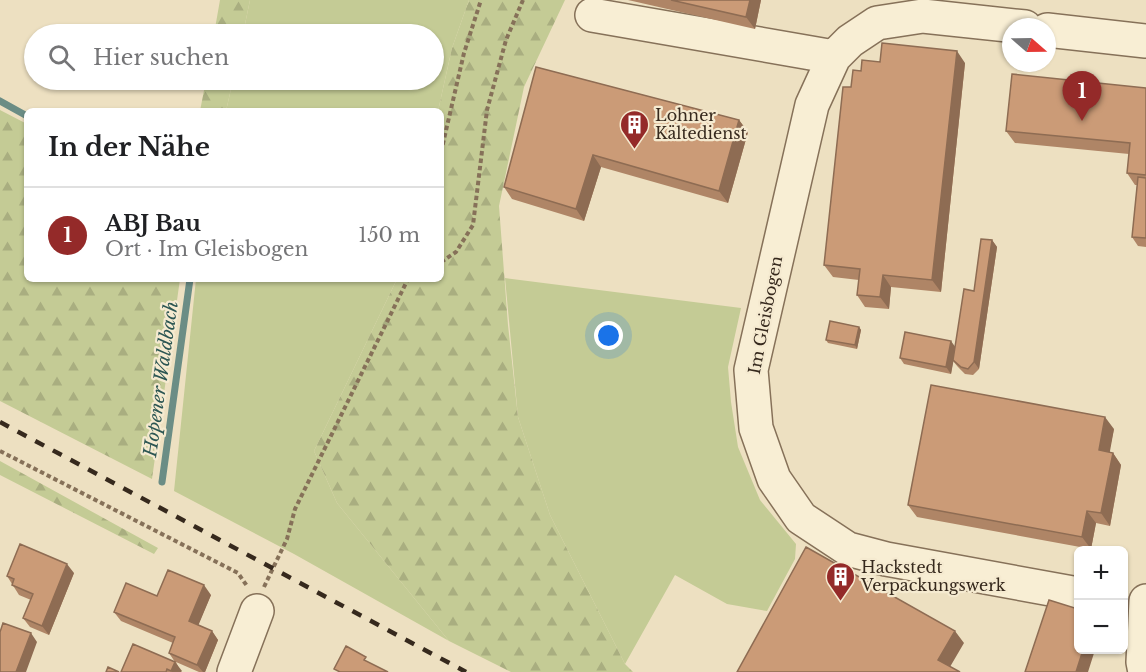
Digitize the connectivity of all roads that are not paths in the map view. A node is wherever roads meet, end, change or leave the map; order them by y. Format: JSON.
{"nodes":[{"id":1,"x":872,"y":11,"type":"edge"},
{"id":2,"x":592,"y":15,"type":"dead end"},
{"id":3,"x":1002,"y":25,"type":"edge"},
{"id":4,"x":1056,"y":31,"type":"edge"},
{"id":5,"x":1146,"y":41,"type":"edge"},
{"id":6,"x":834,"y":57,"type":"junction"},
{"id":7,"x":1074,"y":593,"type":"edge"},
{"id":8,"x":261,"y":597,"type":"road end"},
{"id":9,"x":1138,"y":603,"type":"edge"},
{"id":10,"x":234,"y":672,"type":"edge"},
{"id":11,"x":1145,"y":672,"type":"edge"}],
"edges":[{"from":1,"to":3,"type":"street","name":"Im Gleisbogen"},
{"from":1,"to":6,"type":"street","name":"Im Gleisbogen"},
{"from":2,"to":6,"type":"street"},
{"from":4,"to":5,"type":"street"},
{"from":6,"to":7,"type":"street","name":"Im Gleisbogen"},
{"from":8,"to":10,"type":"street"},
{"from":9,"to":11,"type":"street"}]}
